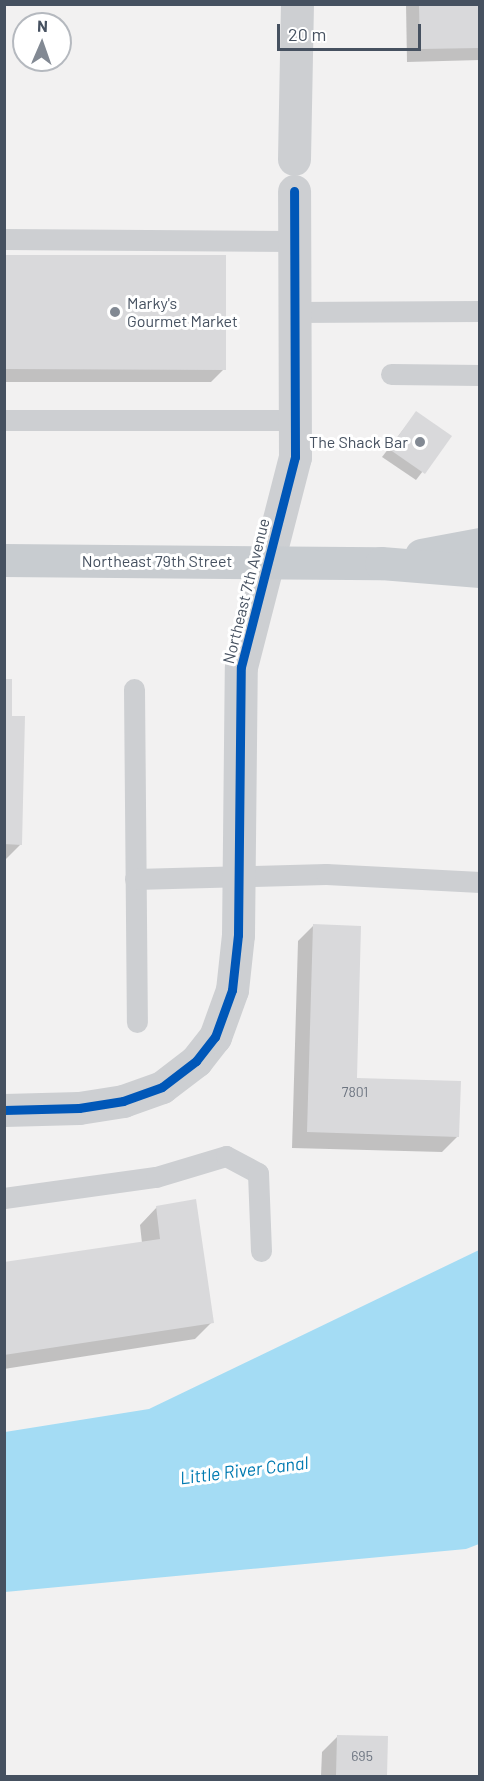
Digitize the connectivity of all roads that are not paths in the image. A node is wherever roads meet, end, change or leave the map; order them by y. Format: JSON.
{"nodes":[{"id":1,"x":297,"y":4,"type":"edge"},
{"id":2,"x":294,"y":159,"type":"dead end"},
{"id":3,"x":294,"y":191,"type":"dead end"},
{"id":4,"x":4,"y":239,"type":"edge"},
{"id":5,"x":294,"y":241,"type":"junction"},
{"id":6,"x":480,"y":311,"type":"edge"},
{"id":7,"x":292,"y":312,"type":"junction"},
{"id":8,"x":391,"y":374,"type":"dead end"},
{"id":9,"x":480,"y":375,"type":"edge"},
{"id":10,"x":4,"y":420,"type":"edge"},
{"id":11,"x":295,"y":420,"type":"junction"},
{"id":12,"x":480,"y":544,"type":"edge"},
{"id":13,"x":4,"y":560,"type":"edge"},
{"id":14,"x":268,"y":562,"type":"junction"},
{"id":15,"x":381,"y":563,"type":"junction"},
{"id":16,"x":480,"y":571,"type":"edge"},
{"id":17,"x":134,"y":689,"type":"dead end"},
{"id":18,"x":237,"y":877,"type":"junction"},
{"id":19,"x":135,"y":879,"type":"junction"},
{"id":20,"x":480,"y":882,"type":"edge"},
{"id":21,"x":136,"y":1022,"type":"dead end"},
{"id":22,"x":4,"y":1110,"type":"edge"},
{"id":23,"x":4,"y":1198,"type":"edge"},
{"id":24,"x":261,"y":1251,"type":"dead end"}],
"edges":[{"from":1,"to":2,"type":"street"},
{"from":3,"to":5,"type":"street","name":"Northeast 7th Avenue"},
{"from":4,"to":5,"type":"lane"},
{"from":5,"to":7,"type":"street","name":"Northeast 7th Avenue"},
{"from":6,"to":7,"type":"lane"},
{"from":7,"to":11,"type":"street","name":"Northeast 7th Avenue"},
{"from":8,"to":9,"type":"lane"},
{"from":10,"to":11,"type":"lane"},
{"from":11,"to":14,"type":"street","name":"Northeast 7th Avenue"},
{"from":12,"to":15,"type":"main road","name":"Northeast 79th Street"},
{"from":13,"to":14,"type":"main road","name":"Northeast 79th Street"},
{"from":14,"to":15,"type":"main road","name":"Northeast 79th Street"},
{"from":14,"to":18,"type":"street","name":"Northeast 7th Avenue"},
{"from":15,"to":16,"type":"main road","name":"Northeast 79th Street"},
{"from":17,"to":19,"type":"lane"},
{"from":18,"to":19,"type":"lane"},
{"from":18,"to":20,"type":"lane"},
{"from":18,"to":22,"type":"street","name":"Northeast 7th Avenue"},
{"from":19,"to":21,"type":"lane"},
{"from":23,"to":24,"type":"lane"}]}
